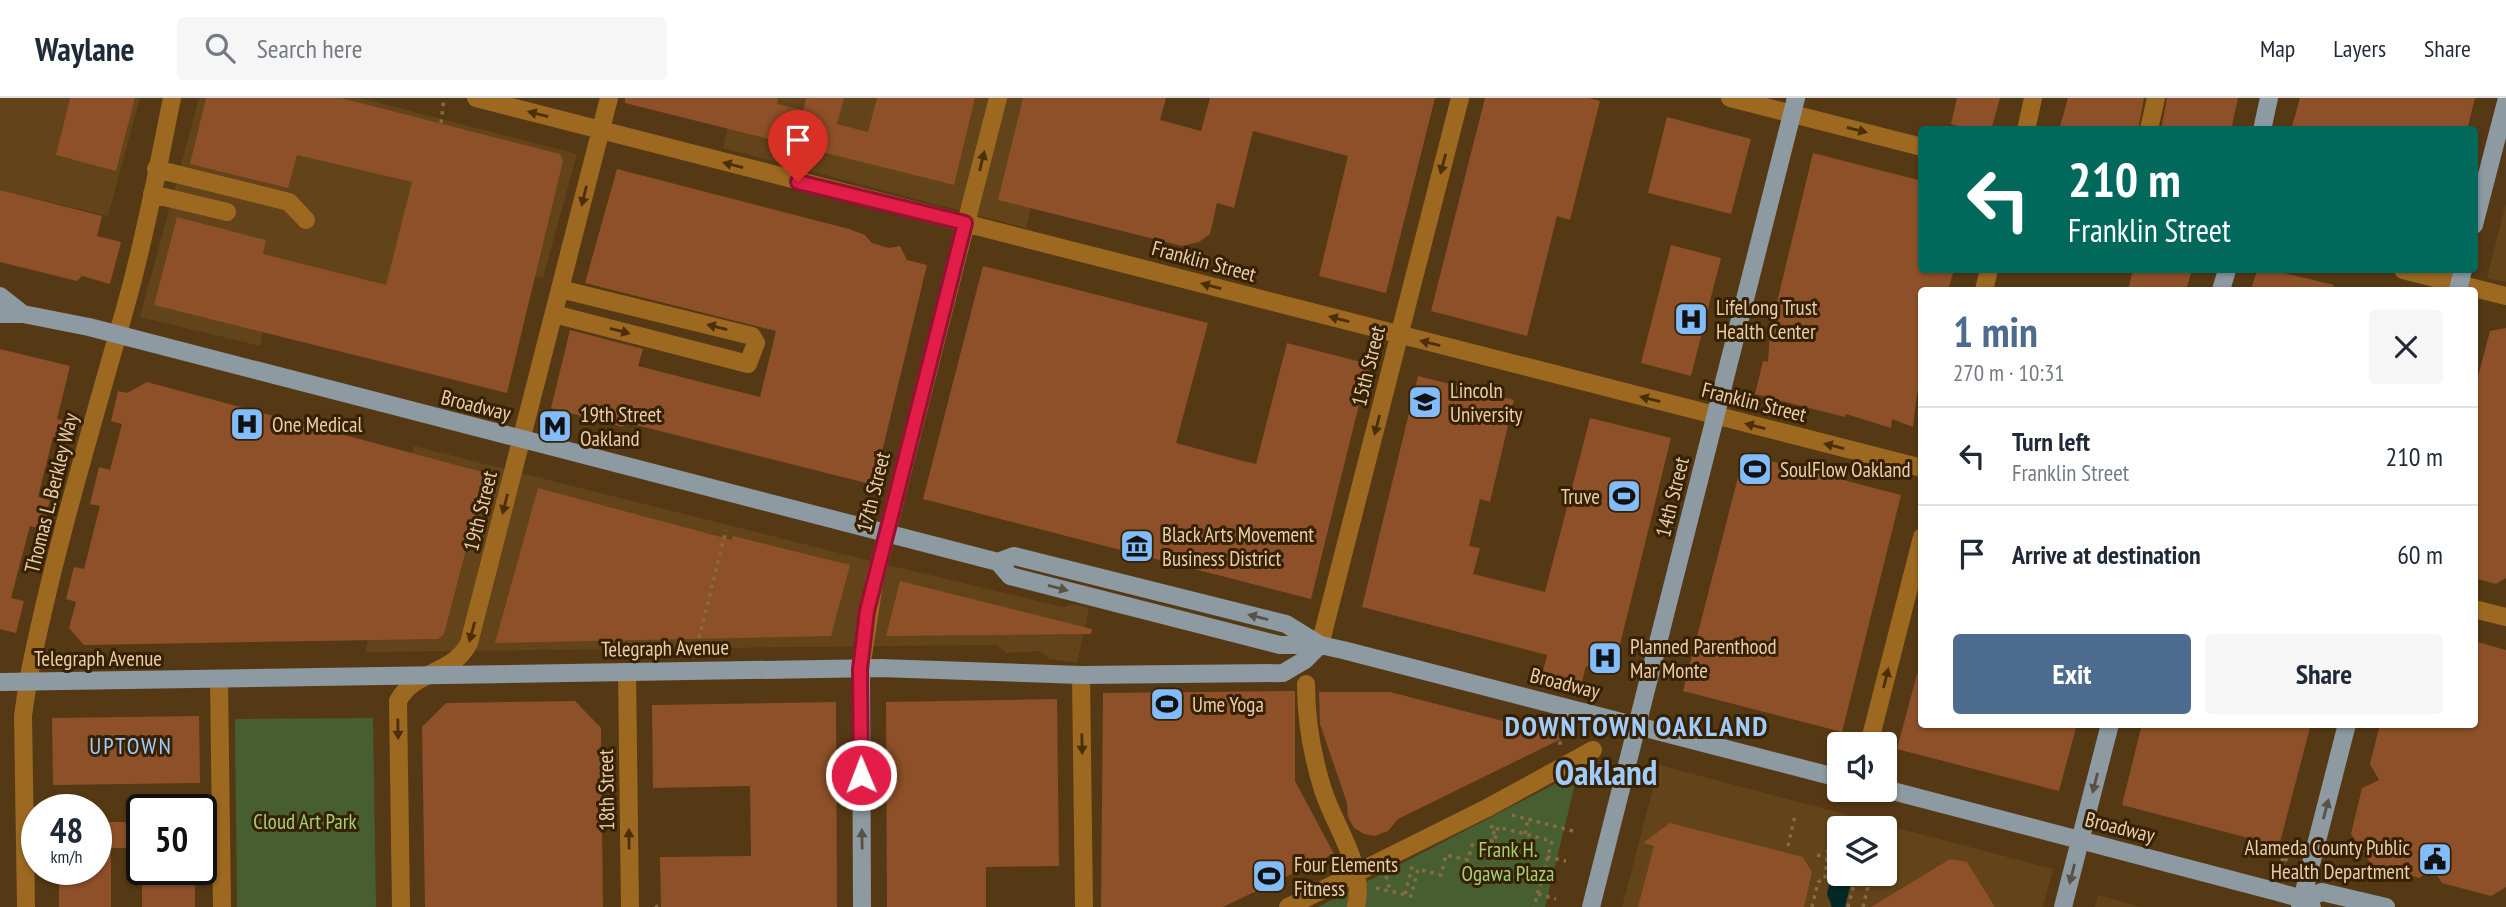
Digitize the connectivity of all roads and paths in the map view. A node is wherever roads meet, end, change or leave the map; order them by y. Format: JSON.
{"nodes":[{"id":1,"x":172,"y":98,"type":"edge"},
{"id":2,"x":444,"y":98,"type":"edge"},
{"id":3,"x":476,"y":98,"type":"edge"},
{"id":4,"x":609,"y":98,"type":"edge"},
{"id":5,"x":998,"y":98,"type":"edge"},
{"id":6,"x":1461,"y":98,"type":"edge"},
{"id":7,"x":1730,"y":98,"type":"edge"},
{"id":8,"x":2034,"y":98,"type":"edge"},
{"id":9,"x":2156,"y":98,"type":"edge"},
{"id":10,"x":2270,"y":98,"type":"edge"},
{"id":11,"x":2506,"y":102,"type":"edge"},
{"id":12,"x":1794,"y":106,"type":"edge"},
{"id":13,"x":441,"y":123,"type":"dead end"},
{"id":14,"x":2026,"y":126,"type":"edge"},
{"id":15,"x":2149,"y":126,"type":"edge"},
{"id":16,"x":2263,"y":126,"type":"edge"},
{"id":17,"x":601,"y":130,"type":"junction"},
{"id":18,"x":1918,"y":146,"type":"edge"},
{"id":19,"x":156,"y":169,"type":"junction"},
{"id":20,"x":152,"y":194,"type":"junction"},
{"id":21,"x":2478,"y":210,"type":"edge"},
{"id":22,"x":227,"y":212,"type":"dead end"},
{"id":23,"x":306,"y":220,"type":"dead end"},
{"id":24,"x":965,"y":223,"type":"junction"},
{"id":25,"x":2419,"y":273,"type":"edge"},
{"id":26,"x":2460,"y":281,"type":"edge"},
{"id":27,"x":560,"y":289,"type":"junction"},
{"id":28,"x":0,"y":296,"type":"edge"},
{"id":29,"x":2506,"y":296,"type":"edge"},
{"id":30,"x":0,"y":314,"type":"edge"},
{"id":31,"x":23,"y":314,"type":"junction"},
{"id":32,"x":554,"y":314,"type":"junction"},
{"id":33,"x":117,"y":334,"type":"junction"},
{"id":34,"x":1400,"y":335,"type":"junction"},
{"id":35,"x":1716,"y":416,"type":"junction"},
{"id":36,"x":521,"y":440,"type":"junction"},
{"id":37,"x":1918,"y":467,"type":"edge"},
{"id":38,"x":726,"y":530,"type":"dead end"},
{"id":39,"x":886,"y":534,"type":"junction"},
{"id":40,"x":1918,"y":553,"type":"edge"},
{"id":41,"x":2478,"y":610,"type":"edge"},
{"id":42,"x":2506,"y":617,"type":"edge"},
{"id":43,"x":1320,"y":645,"type":"junction"},
{"id":44,"x":697,"y":646,"type":"dead end"},
{"id":45,"x":860,"y":669,"type":"junction"},
{"id":46,"x":627,"y":672,"type":"junction"},
{"id":47,"x":427,"y":676,"type":"junction"},
{"id":48,"x":1082,"y":676,"type":"junction"},
{"id":49,"x":219,"y":680,"type":"junction"},
{"id":50,"x":28,"y":681,"type":"junction"},
{"id":51,"x":0,"y":682,"type":"edge"},
{"id":52,"x":1306,"y":684,"type":"dead end"},
{"id":53,"x":1637,"y":725,"type":"junction"},
{"id":54,"x":2109,"y":728,"type":"edge"},
{"id":55,"x":2346,"y":728,"type":"edge"},
{"id":56,"x":1872,"y":732,"type":"edge"},
{"id":57,"x":1583,"y":758,"type":"dead end"},
{"id":58,"x":1827,"y":775,"type":"edge"},
{"id":59,"x":1897,"y":792,"type":"edge"},
{"id":60,"x":1487,"y":808,"type":"junction"},
{"id":61,"x":1795,"y":816,"type":"dead end"},
{"id":62,"x":1528,"y":819,"type":"junction"},
{"id":63,"x":1573,"y":831,"type":"dead end"},
{"id":64,"x":1475,"y":834,"type":"dead end"},
{"id":65,"x":1525,"y":834,"type":"junction"},
{"id":66,"x":2080,"y":841,"type":"junction"},
{"id":67,"x":1473,"y":842,"type":"junction"},
{"id":68,"x":1788,"y":846,"type":"dead end"},
{"id":69,"x":1448,"y":849,"type":"dead end"},
{"id":70,"x":1399,"y":852,"type":"junction"},
{"id":71,"x":1827,"y":853,"type":"edge"},
{"id":72,"x":1446,"y":855,"type":"junction"},
{"id":73,"x":1817,"y":855,"type":"dead end"},
{"id":74,"x":1547,"y":856,"type":"junction"},
{"id":75,"x":1826,"y":857,"type":"junction"},
{"id":76,"x":1566,"y":861,"type":"dead end"},
{"id":77,"x":1420,"y":863,"type":"dead end"},
{"id":78,"x":2289,"y":864,"type":"dead end"},
{"id":79,"x":1418,"y":869,"type":"junction"},
{"id":80,"x":2280,"y":870,"type":"dead end"},
{"id":81,"x":1358,"y":872,"type":"junction"},
{"id":82,"x":1854,"y":886,"type":"edge"},
{"id":83,"x":1868,"y":886,"type":"edge"},
{"id":84,"x":1374,"y":894,"type":"dead end"},
{"id":85,"x":1405,"y":894,"type":"junction"},
{"id":86,"x":1538,"y":894,"type":"junction"},
{"id":87,"x":1556,"y":899,"type":"dead end"},
{"id":88,"x":2305,"y":904,"type":"edge"},
{"id":89,"x":26,"y":907,"type":"edge"},
{"id":90,"x":222,"y":907,"type":"edge"},
{"id":91,"x":401,"y":907,"type":"edge"},
{"id":92,"x":630,"y":907,"type":"edge"},
{"id":93,"x":862,"y":907,"type":"edge"},
{"id":94,"x":1084,"y":907,"type":"edge"},
{"id":95,"x":1288,"y":907,"type":"edge"},
{"id":96,"x":1356,"y":907,"type":"edge"},
{"id":97,"x":1534,"y":907,"type":"edge"},
{"id":98,"x":1591,"y":907,"type":"edge"},
{"id":99,"x":1812,"y":907,"type":"edge"},
{"id":100,"x":1848,"y":907,"type":"edge"},
{"id":101,"x":1863,"y":907,"type":"edge"},
{"id":102,"x":2063,"y":907,"type":"edge"},
{"id":103,"x":2386,"y":907,"type":"edge"}],
"edges":[{"from":1,"to":19,"type":"street","name":"Thomas L. Berkley Way"},
{"from":2,"to":13,"type":"path"},
{"from":17,"to":3,"type":"street","name":"Franklin Street","one_way":true},
{"from":4,"to":17,"type":"street","name":"19th Street"},
{"from":24,"to":5,"type":"street","name":"17th Street","one_way":true},
{"from":6,"to":34,"type":"street","name":"15th Street","one_way":true},
{"from":7,"to":12,"type":"street"},
{"from":8,"to":14,"type":"street"},
{"from":9,"to":15,"type":"street"},
{"from":10,"to":16,"type":"main road"},
{"from":11,"to":21,"type":"main road"},
{"from":12,"to":18,"type":"street","one_way":true},
{"from":12,"to":35,"type":"main road","name":"14th Street"},
{"from":24,"to":17,"type":"street","name":"Franklin Street","one_way":true},
{"from":17,"to":27,"type":"street","name":"19th Street","one_way":true},
{"from":19,"to":20,"type":"street","name":"Thomas L. Berkley Way"},
{"from":19,"to":23,"type":"street"},
{"from":20,"to":22,"type":"street"},
{"from":20,"to":33,"type":"street","name":"Thomas L. Berkley Way"},
{"from":34,"to":24,"type":"street","name":"Franklin Street","one_way":true},
{"from":24,"to":39,"type":"street","name":"17th Street"},
{"from":25,"to":26,"type":"street"},
{"from":26,"to":29,"type":"street"},
{"from":27,"to":32,"type":"street","name":"19th Street"},
{"from":32,"to":27,"type":"street","one_way":true},
{"from":28,"to":31,"type":"main road","name":"Broadway"},
{"from":30,"to":31,"type":"main road","name":"Broadway"},
{"from":31,"to":33,"type":"main road","name":"Broadway"},
{"from":32,"to":36,"type":"street","name":"19th Street"},
{"from":33,"to":36,"type":"main road","name":"Broadway"},
{"from":33,"to":50,"type":"street","name":"Thomas L. Berkley Way"},
{"from":35,"to":34,"type":"street","name":"Franklin Street","one_way":true},
{"from":34,"to":43,"type":"street","name":"15th Street","one_way":true},
{"from":37,"to":35,"type":"street","name":"Franklin Street","one_way":true},
{"from":35,"to":53,"type":"main road","name":"14th Street"},
{"from":36,"to":39,"type":"main road","name":"Broadway"},
{"from":36,"to":47,"type":"street","name":"19th Street","one_way":true},
{"from":38,"to":44,"type":"path"},
{"from":39,"to":43,"type":"main road","name":"Broadway"},
{"from":39,"to":45,"type":"street","name":"17th Street"},
{"from":56,"to":40,"type":"street","one_way":true},
{"from":41,"to":42,"type":"street"},
{"from":43,"to":48,"type":"main road","name":"Telegraph Avenue"},
{"from":43,"to":53,"type":"main road","name":"Broadway"},
{"from":45,"to":46,"type":"main road","name":"Telegraph Avenue"},
{"from":45,"to":48,"type":"main road","name":"Telegraph Avenue"},
{"from":93,"to":45,"type":"main road","name":"17th Street","one_way":true},
{"from":46,"to":47,"type":"main road","name":"Telegraph Avenue"},
{"from":92,"to":46,"type":"street","name":"18th Street","one_way":true},
{"from":47,"to":49,"type":"main road","name":"Telegraph Avenue"},
{"from":47,"to":91,"type":"street","name":"19th Street","one_way":true},
{"from":48,"to":94,"type":"street","one_way":true},
{"from":49,"to":50,"type":"main road","name":"Telegraph Avenue"},
{"from":49,"to":90,"type":"street"},
{"from":50,"to":51,"type":"main road","name":"Telegraph Avenue"},
{"from":50,"to":89,"type":"street","name":"Thomas L. Berkley Way"},
{"from":52,"to":81,"type":"street"},
{"from":53,"to":58,"type":"main road","name":"Broadway"},
{"from":53,"to":98,"type":"main road","name":"14th Street"},
{"from":54,"to":66,"type":"main road","one_way":true},
{"from":88,"to":55,"type":"main road","one_way":true},
{"from":57,"to":60,"type":"street"},
{"from":59,"to":66,"type":"main road","name":"Broadway"},
{"from":60,"to":62,"type":"path"},
{"from":60,"to":70,"type":"street"},
{"from":61,"to":68,"type":"path"},
{"from":62,"to":63,"type":"path"},
{"from":62,"to":65,"type":"path"},
{"from":64,"to":67,"type":"path"},
{"from":65,"to":67,"type":"path"},
{"from":65,"to":74,"type":"path"},
{"from":66,"to":88,"type":"main road","name":"Broadway"},
{"from":66,"to":102,"type":"main road","one_way":true},
{"from":67,"to":72,"type":"path"},
{"from":69,"to":72,"type":"path"},
{"from":70,"to":81,"type":"street"},
{"from":70,"to":85,"type":"path"},
{"from":71,"to":75,"type":"path"},
{"from":72,"to":79,"type":"path"},
{"from":73,"to":75,"type":"path"},
{"from":74,"to":76,"type":"path"},
{"from":74,"to":86,"type":"path"},
{"from":75,"to":99,"type":"path"},
{"from":77,"to":79,"type":"path"},
{"from":78,"to":80,"type":"path"},
{"from":79,"to":85,"type":"path"},
{"from":81,"to":95,"type":"street"},
{"from":81,"to":96,"type":"street"},
{"from":82,"to":100,"type":"path"},
{"from":83,"to":101,"type":"path"},
{"from":84,"to":85,"type":"path"},
{"from":86,"to":87,"type":"path"},
{"from":86,"to":97,"type":"path"},
{"from":88,"to":103,"type":"main road","name":"Broadway"}]}
